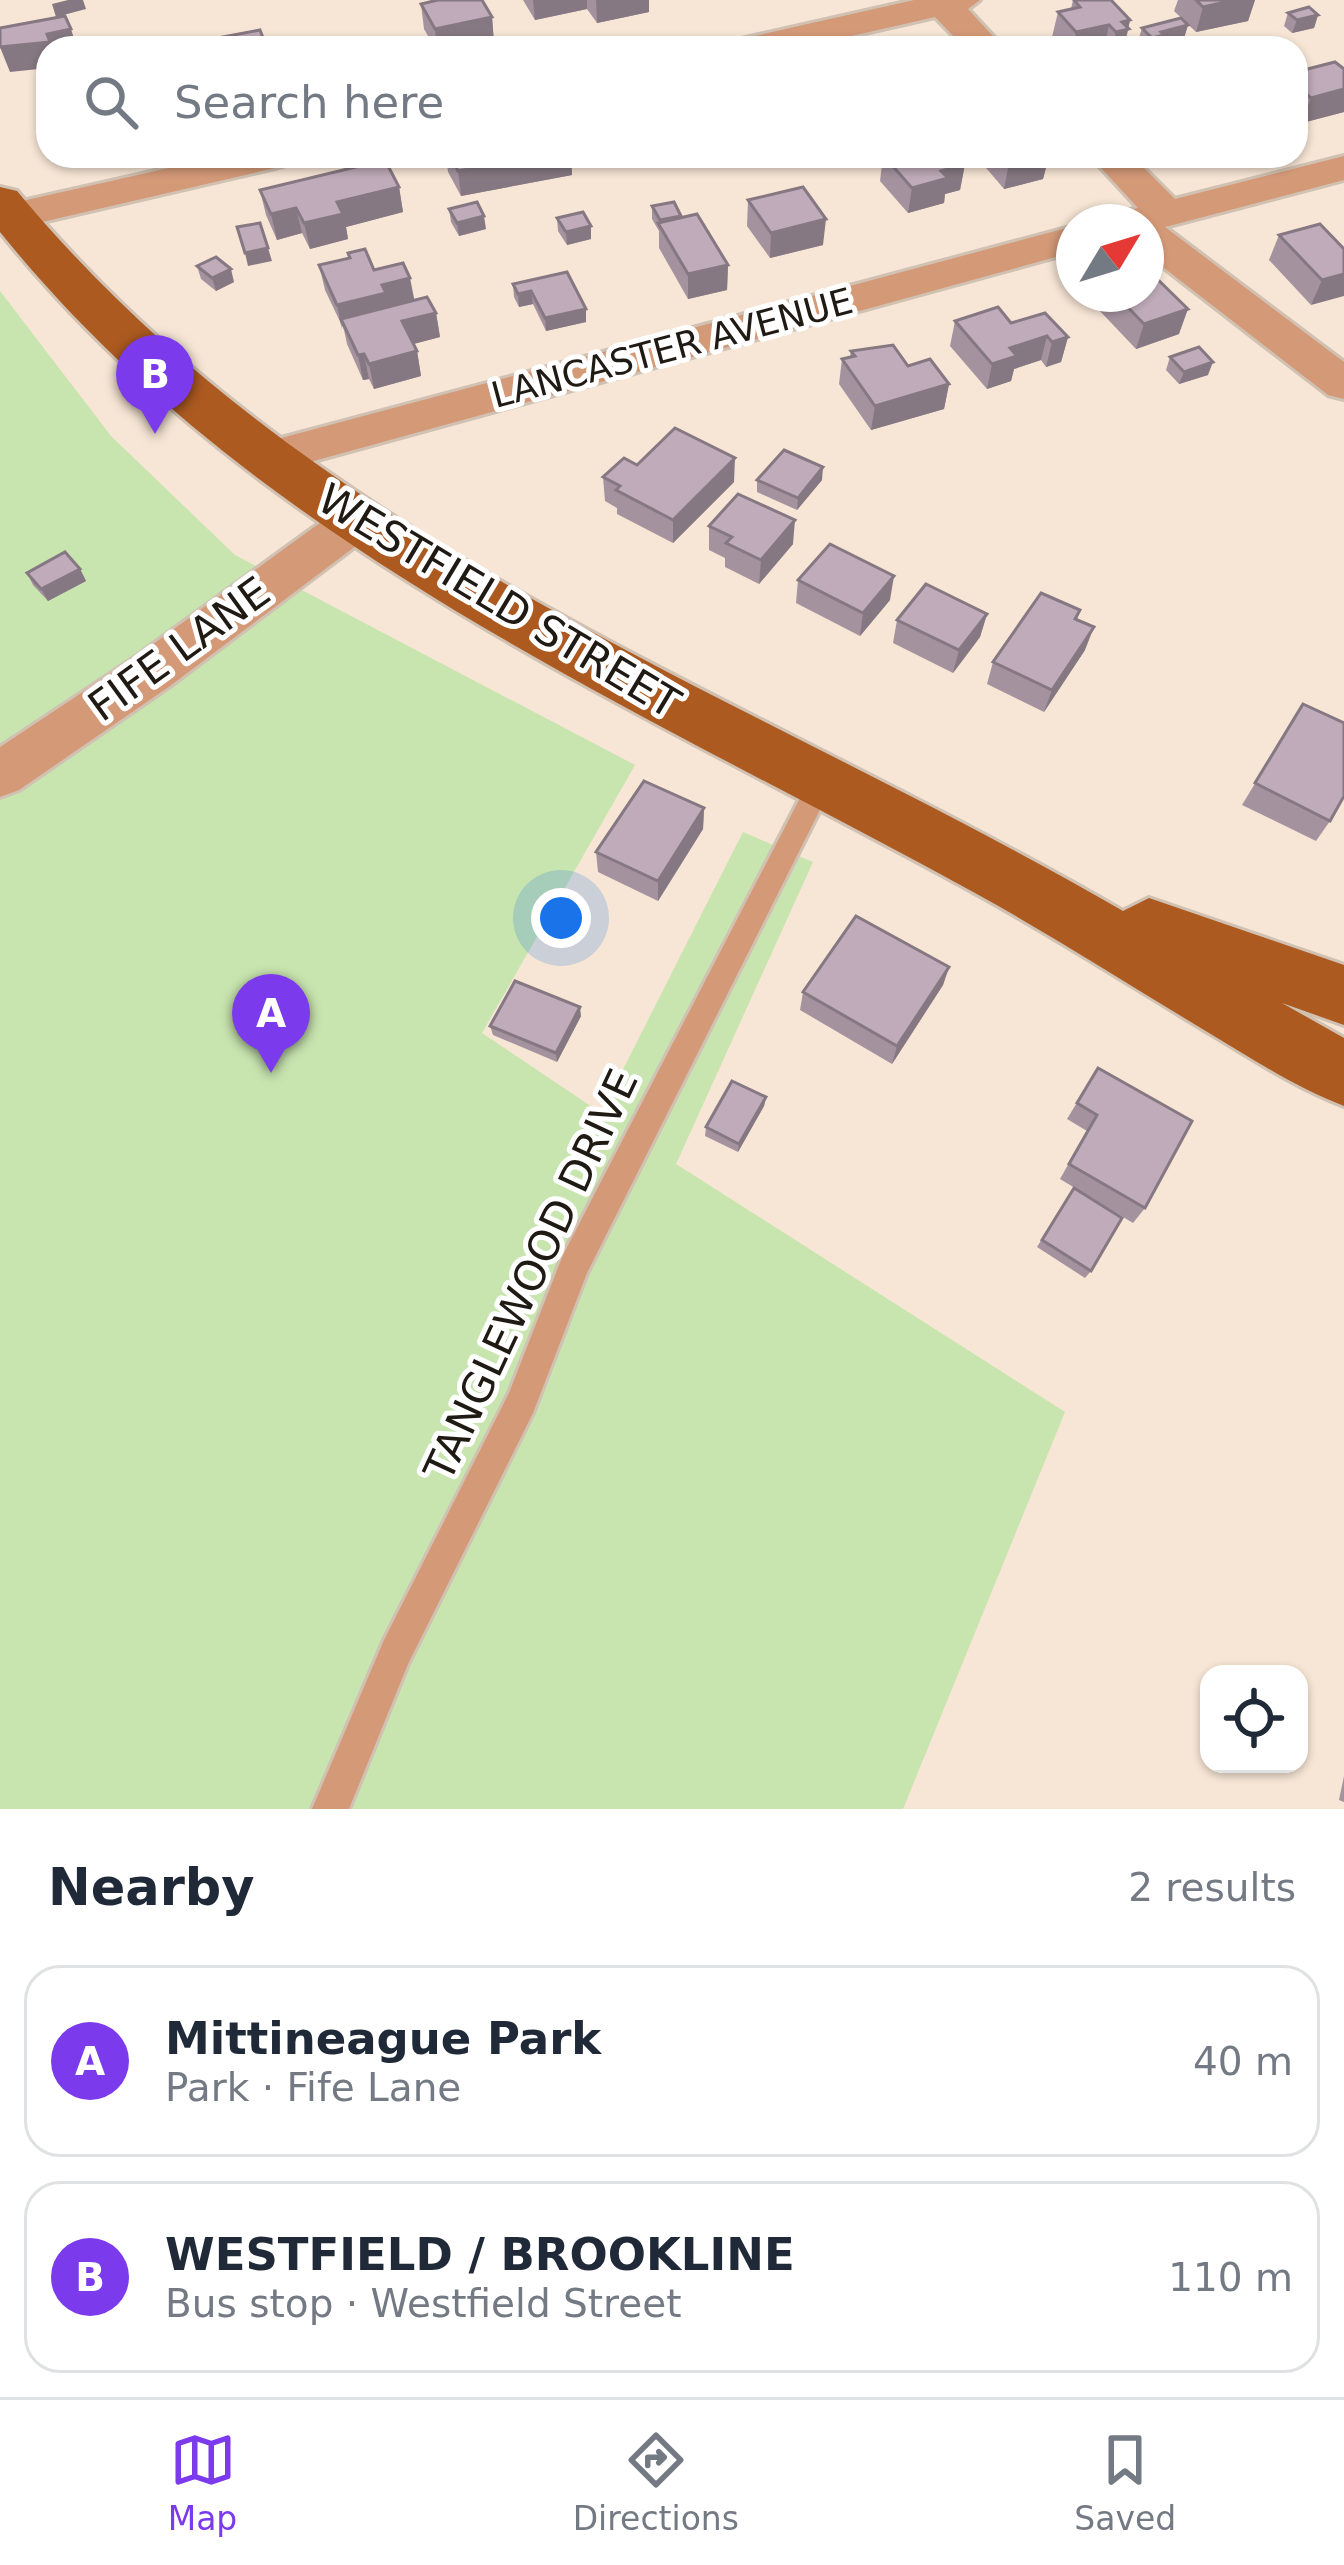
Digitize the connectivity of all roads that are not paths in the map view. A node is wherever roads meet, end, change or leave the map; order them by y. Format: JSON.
{"nodes":[{"id":1,"x":952,"y":2,"type":"edge"},
{"id":2,"x":803,"y":36,"type":"edge"},
{"id":3,"x":976,"y":36,"type":"edge"},
{"id":4,"x":213,"y":168,"type":"edge"},
{"id":5,"x":1117,"y":168,"type":"edge"},
{"id":6,"x":1344,"y":168,"type":"edge"},
{"id":7,"x":1138,"y":204,"type":"edge"},
{"id":8,"x":6,"y":208,"type":"edge"},
{"id":9,"x":1164,"y":218,"type":"edge"},
{"id":10,"x":1164,"y":239,"type":"edge"},
{"id":11,"x":1056,"y":244,"type":"edge"},
{"id":12,"x":1344,"y":384,"type":"edge"},
{"id":13,"x":270,"y":458,"type":"junction"},
{"id":14,"x":356,"y":520,"type":"junction"},
{"id":15,"x":0,"y":775,"type":"edge"},
{"id":16,"x":821,"y":782,"type":"junction"},
{"id":17,"x":1002,"y":876,"type":"junction"},
{"id":18,"x":1344,"y":995,"type":"edge"},
{"id":19,"x":1344,"y":1074,"type":"edge"},
{"id":20,"x":330,"y":1809,"type":"edge"}],
"edges":[{"from":1,"to":2,"type":"street"},
{"from":1,"to":3,"type":"street"},
{"from":4,"to":8,"type":"street"},
{"from":5,"to":7,"type":"street"},
{"from":6,"to":9,"type":"street"},
{"from":8,"to":13,"type":"main road","name":"WESTFIELD STREET"},
{"from":10,"to":12,"type":"street"},
{"from":11,"to":13,"type":"street","name":"LANCASTER AVENUE"},
{"from":13,"to":14,"type":"main road","name":"WESTFIELD STREET"},
{"from":14,"to":15,"type":"street","name":"FIFE LANE"},
{"from":14,"to":16,"type":"main road","name":"WESTFIELD STREET"},
{"from":16,"to":17,"type":"main road","name":"WESTFIELD STREET"},
{"from":16,"to":20,"type":"lane","name":"TANGLEWOOD DRIVE"},
{"from":17,"to":18,"type":"main road","name":"WESTFIELD STREET"},
{"from":17,"to":19,"type":"main road","name":"WESTFIELD STREET"}]}
